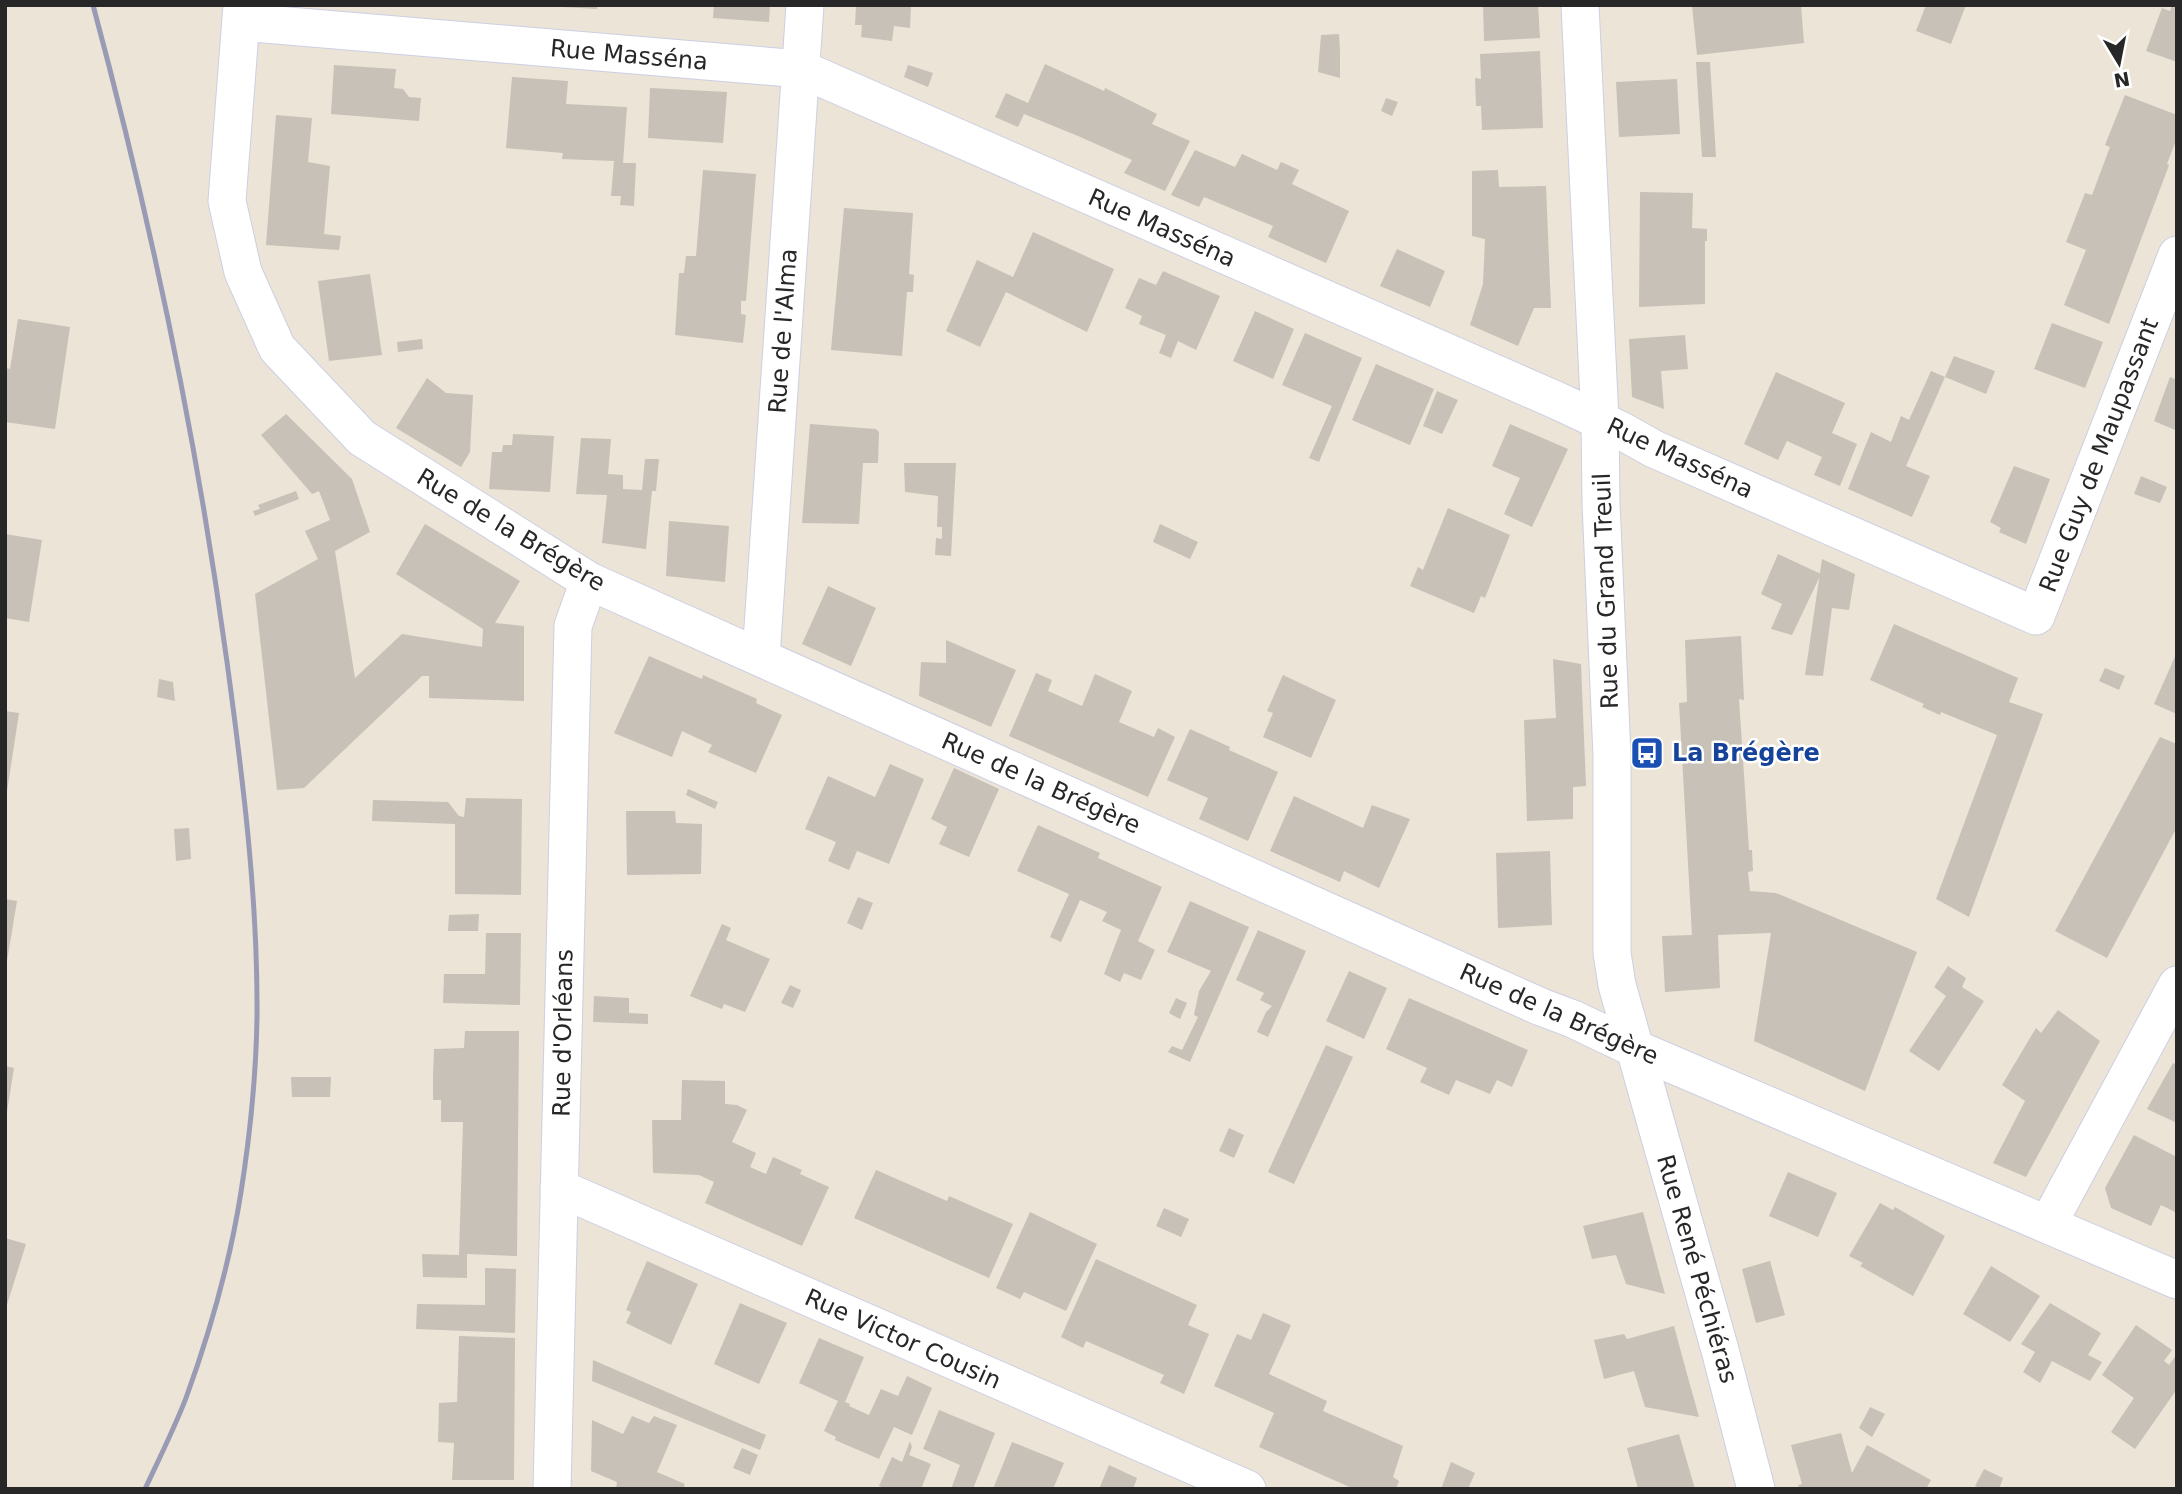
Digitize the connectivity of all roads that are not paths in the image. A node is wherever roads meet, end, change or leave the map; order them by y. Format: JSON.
{"nodes":[{"id":1,"x":805,"y":5,"type":"edge"},
{"id":2,"x":1580,"y":5,"type":"edge"},
{"id":3,"x":241,"y":14,"type":"edge"},
{"id":4,"x":801,"y":69,"type":"junction"},
{"id":5,"x":2177,"y":255,"type":"edge"},
{"id":6,"x":1600,"y":420,"type":"junction"},
{"id":7,"x":589,"y":581,"type":"junction"},
{"id":8,"x":2036,"y":616,"type":"joint"},
{"id":9,"x":761,"y":657,"type":"junction"},
{"id":10,"x":2177,"y":985,"type":"edge"},
{"id":11,"x":1636,"y":1049,"type":"junction"},
{"id":12,"x":559,"y":1188,"type":"junction"},
{"id":13,"x":2048,"y":1224,"type":"junction"},
{"id":14,"x":2177,"y":1279,"type":"edge"},
{"id":15,"x":552,"y":1489,"type":"edge"},
{"id":16,"x":1247,"y":1489,"type":"edge"},
{"id":17,"x":1756,"y":1489,"type":"edge"}],
"edges":[{"from":1,"to":4,"type":"street","name":"Rue de l'Alma"},
{"from":2,"to":6,"type":"street","name":"Rue du Grand Treuil"},
{"from":3,"to":4,"type":"street","name":"Rue Masséna"},
{"from":3,"to":7,"type":"street","name":"Rue de la Brégère"},
{"from":4,"to":6,"type":"street","name":"Rue Masséna"},
{"from":4,"to":9,"type":"street","name":"Rue de l'Alma"},
{"from":5,"to":8,"type":"street","name":"Rue Guy de Maupassant"},
{"from":6,"to":8,"type":"street","name":"Rue Masséna"},
{"from":6,"to":11,"type":"street","name":"Rue du Grand Treuil"},
{"from":7,"to":9,"type":"street","name":"Rue de la Brégère"},
{"from":7,"to":12,"type":"street","name":"Rue d'Orléans"},
{"from":9,"to":11,"type":"street","name":"Rue de la Brégère"},
{"from":10,"to":13,"type":"street"},
{"from":11,"to":13,"type":"street","name":"Rue de la Brégère"},
{"from":11,"to":17,"type":"street","name":"Rue René Péchiéras"},
{"from":12,"to":15,"type":"street","name":"Rue d'Orléans"},
{"from":12,"to":16,"type":"street","name":"Rue Victor Cousin"},
{"from":13,"to":14,"type":"street","name":"Rue de la Brégère"}]}
